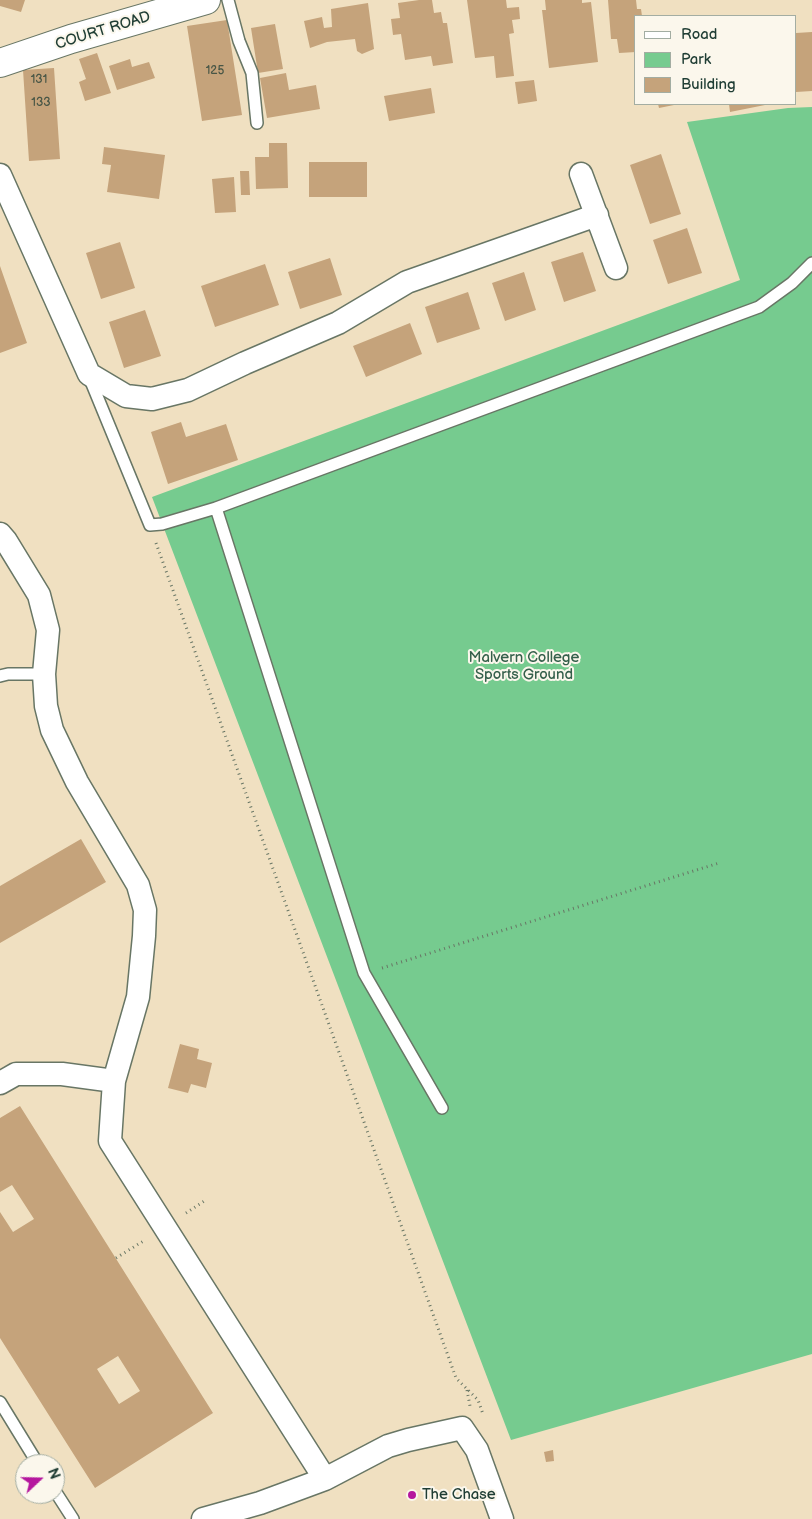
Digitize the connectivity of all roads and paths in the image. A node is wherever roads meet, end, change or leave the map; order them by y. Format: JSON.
{"nodes":[{"id":1,"x":206,"y":0,"type":"edge"},
{"id":2,"x":228,"y":0,"type":"edge"},
{"id":3,"x":0,"y":63,"type":"edge"},
{"id":4,"x":258,"y":123,"type":"dead end"},
{"id":5,"x":581,"y":174,"type":"dead end"},
{"id":6,"x":0,"y":175,"type":"edge"},
{"id":7,"x":597,"y":215,"type":"junction"},
{"id":8,"x":812,"y":263,"type":"edge"},
{"id":9,"x":616,"y":268,"type":"dead end"},
{"id":10,"x":89,"y":374,"type":"junction"},
{"id":11,"x":216,"y":508,"type":"junction"},
{"id":12,"x":150,"y":526,"type":"junction"},
{"id":13,"x":0,"y":534,"type":"edge"},
{"id":14,"x":44,"y":674,"type":"junction"},
{"id":15,"x":0,"y":676,"type":"edge"},
{"id":16,"x":719,"y":863,"type":"dead end"},
{"id":17,"x":364,"y":973,"type":"junction"},
{"id":18,"x":114,"y":1081,"type":"junction"},
{"id":19,"x":0,"y":1083,"type":"edge"},
{"id":20,"x":442,"y":1108,"type":"dead end"},
{"id":21,"x":467,"y":1389,"type":"dead end"},
{"id":22,"x":0,"y":1402,"type":"edge"},
{"id":23,"x":32,"y":1454,"type":"edge"},
{"id":24,"x":325,"y":1479,"type":"junction"},
{"id":25,"x":63,"y":1504,"type":"edge"},
{"id":26,"x":73,"y":1519,"type":"edge"},
{"id":27,"x":203,"y":1519,"type":"edge"},
{"id":28,"x":502,"y":1519,"type":"edge"}],
"edges":[{"from":1,"to":3,"type":"street","name":"COURT ROAD"},
{"from":2,"to":4,"type":"lane"},
{"from":5,"to":7,"type":"street"},
{"from":6,"to":10,"type":"street"},
{"from":7,"to":9,"type":"street"},
{"from":7,"to":10,"type":"street"},
{"from":8,"to":11,"type":"lane"},
{"from":10,"to":12,"type":"lane"},
{"from":11,"to":12,"type":"lane"},
{"from":11,"to":17,"type":"lane"},
{"from":12,"to":21,"type":"path"},
{"from":13,"to":14,"type":"street"},
{"from":14,"to":15,"type":"lane"},
{"from":14,"to":18,"type":"street"},
{"from":16,"to":17,"type":"path"},
{"from":17,"to":20,"type":"lane"},
{"from":18,"to":19,"type":"street"},
{"from":18,"to":24,"type":"street"},
{"from":22,"to":23,"type":"lane"},
{"from":24,"to":27,"type":"street"},
{"from":24,"to":28,"type":"street"},
{"from":25,"to":26,"type":"lane"}]}
